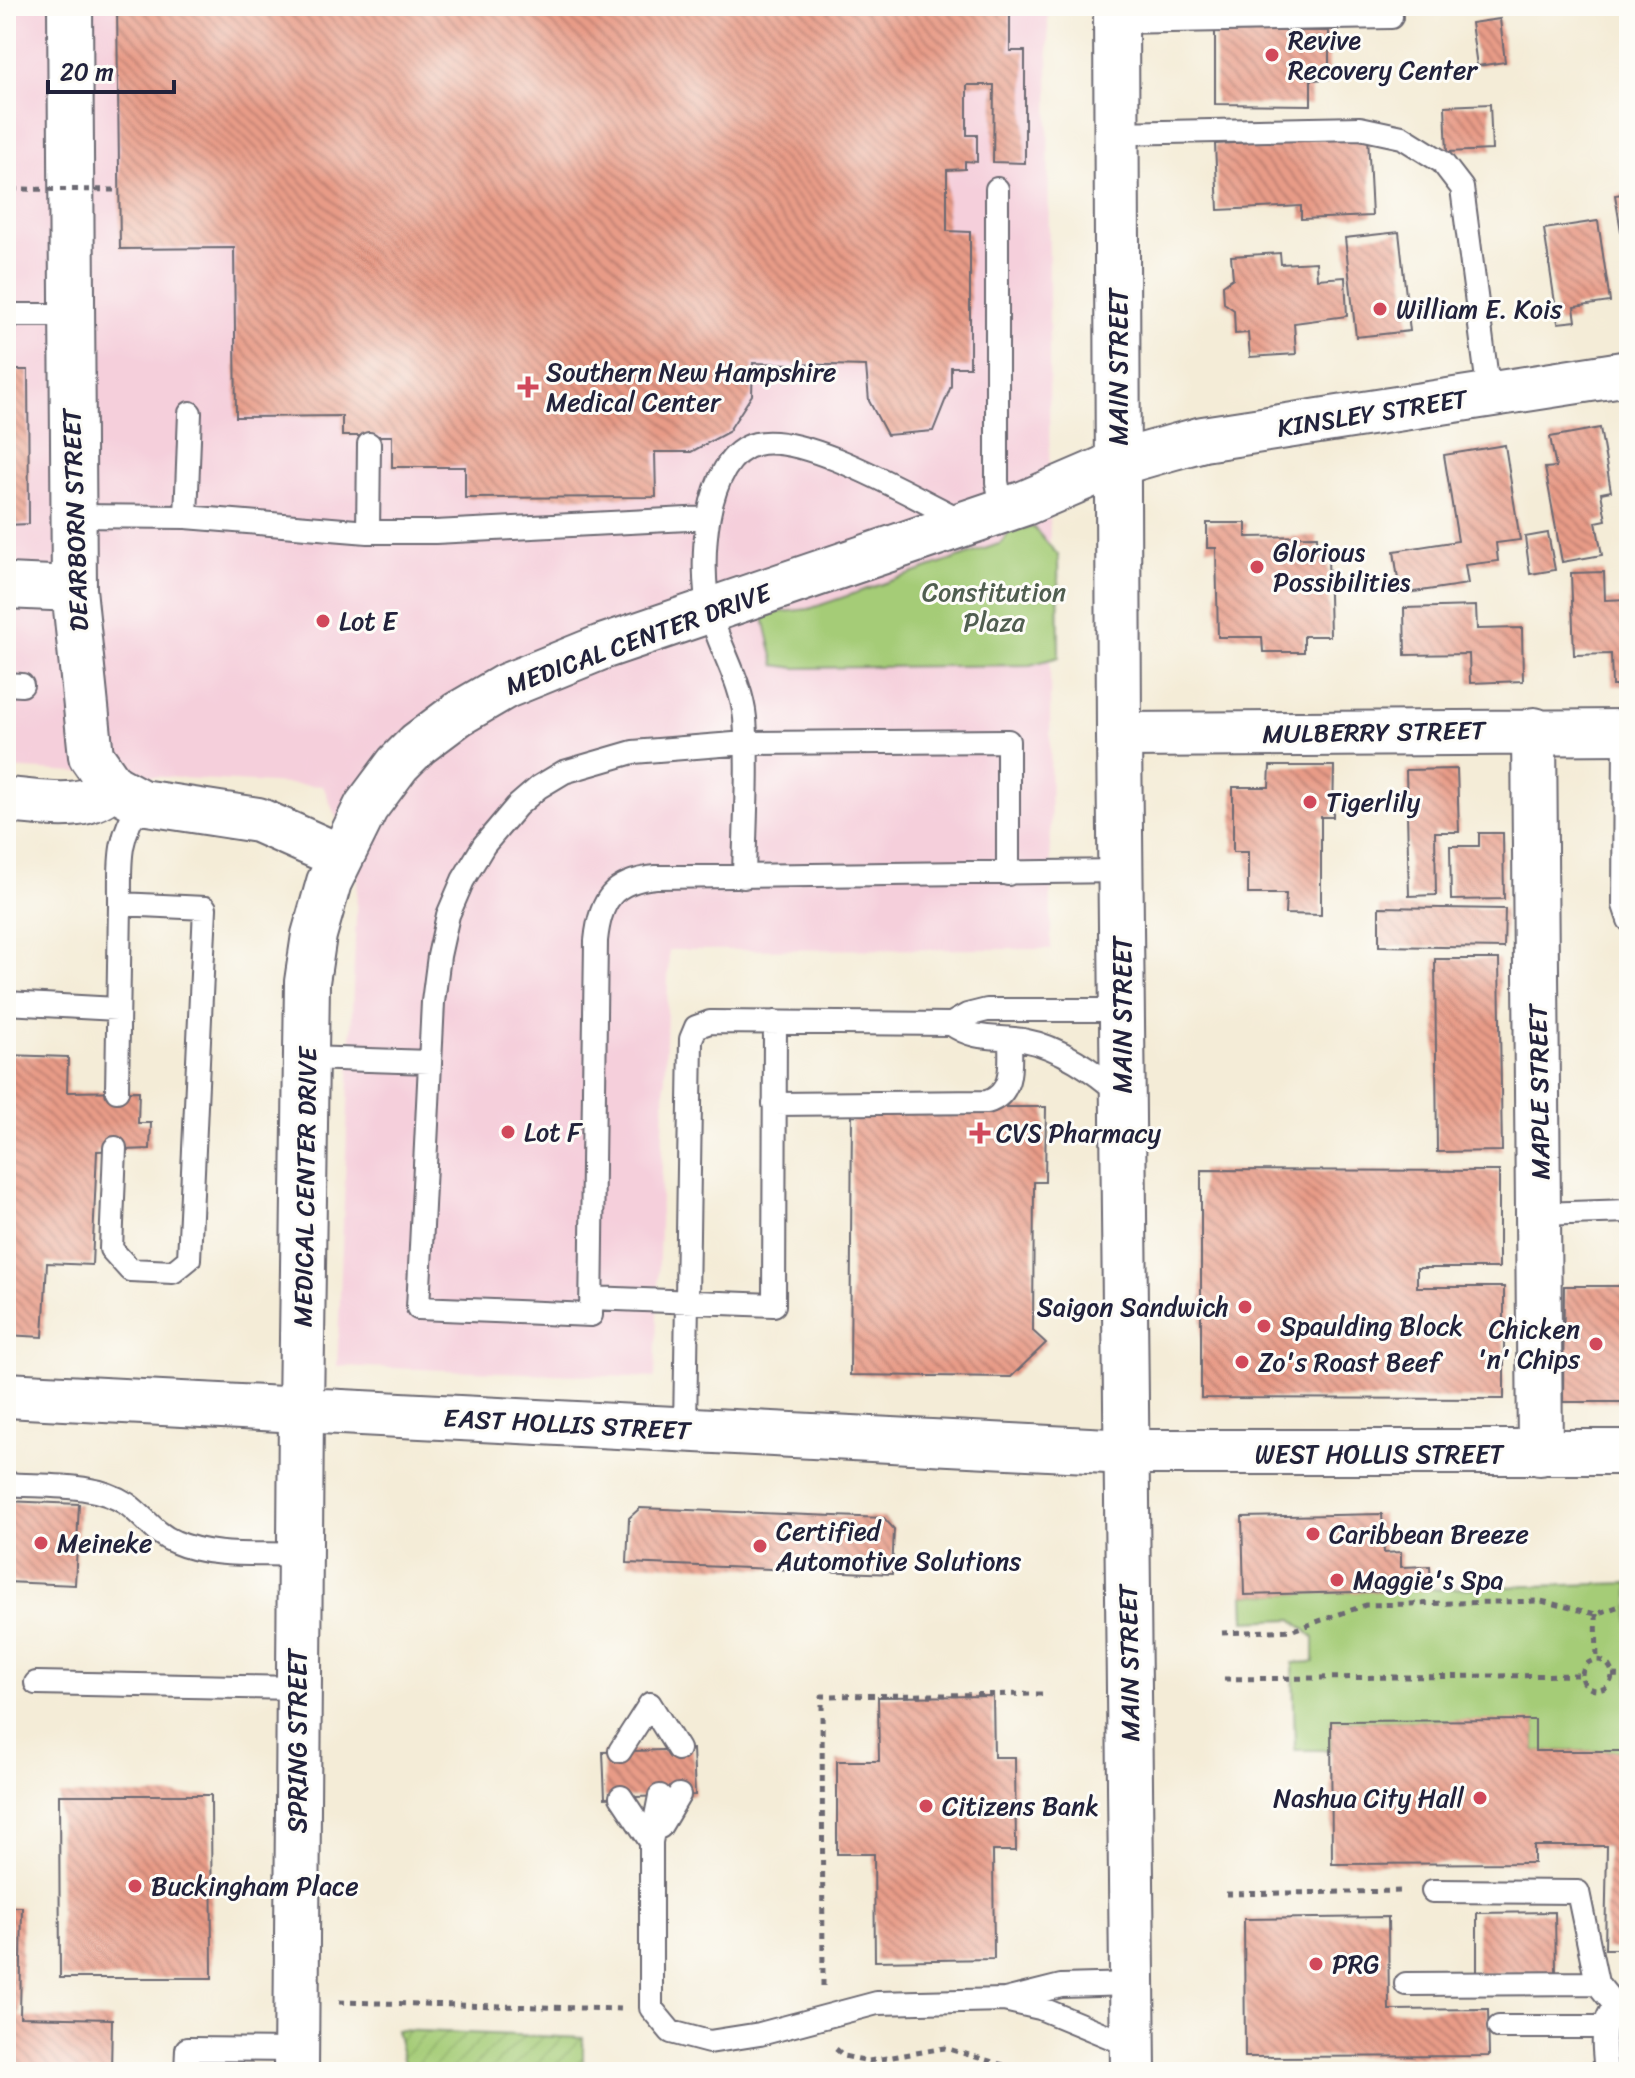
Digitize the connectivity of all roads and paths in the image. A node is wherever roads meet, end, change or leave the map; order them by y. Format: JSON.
{"nodes":[{"id":1,"x":70,"y":6,"type":"edge"},
{"id":2,"x":1116,"y":14,"type":"edge"},
{"id":3,"x":1391,"y":17,"type":"dead end"},
{"id":4,"x":1117,"y":133,"type":"junction"},
{"id":5,"x":12,"y":189,"type":"dead end"},
{"id":6,"x":997,"y":189,"type":"dead end"},
{"id":7,"x":119,"y":190,"type":"dead end"},
{"id":8,"x":6,"y":315,"type":"edge"},
{"id":9,"x":70,"y":315,"type":"junction"},
{"id":10,"x":1629,"y":373,"type":"edge"},
{"id":11,"x":1489,"y":395,"type":"junction"},
{"id":12,"x":190,"y":413,"type":"dead end"},
{"id":13,"x":369,"y":444,"type":"dead end"},
{"id":14,"x":1118,"y":463,"type":"junction"},
{"id":15,"x":72,"y":516,"type":"junction"},
{"id":16,"x":186,"y":517,"type":"junction"},
{"id":17,"x":985,"y":517,"type":"junction"},
{"id":18,"x":707,"y":518,"type":"junction"},
{"id":19,"x":368,"y":532,"type":"junction"},
{"id":20,"x":6,"y":586,"type":"edge"},
{"id":21,"x":74,"y":589,"type":"junction"},
{"id":22,"x":709,"y":612,"type":"junction"},
{"id":23,"x":1534,"y":730,"type":"junction"},
{"id":24,"x":1627,"y":732,"type":"edge"},
{"id":25,"x":1119,"y":735,"type":"junction"},
{"id":26,"x":746,"y":743,"type":"junction"},
{"id":27,"x":127,"y":794,"type":"junction"},
{"id":28,"x":6,"y":800,"type":"edge"},
{"id":29,"x":339,"y":856,"type":"junction"},
{"id":30,"x":1121,"y":871,"type":"junction"},
{"id":31,"x":1008,"y":874,"type":"junction"},
{"id":32,"x":744,"y":877,"type":"junction"},
{"id":33,"x":120,"y":904,"type":"junction"},
{"id":34,"x":1629,"y":920,"type":"edge"},
{"id":35,"x":6,"y":1003,"type":"edge"},
{"id":36,"x":117,"y":1009,"type":"junction"},
{"id":37,"x":1123,"y":1010,"type":"junction"},
{"id":38,"x":775,"y":1022,"type":"junction"},
{"id":39,"x":951,"y":1024,"type":"junction"},
{"id":40,"x":1010,"y":1039,"type":"junction"},
{"id":41,"x":307,"y":1058,"type":"junction"},
{"id":42,"x":430,"y":1062,"type":"junction"},
{"id":43,"x":117,"y":1091,"type":"dead end"},
{"id":44,"x":1123,"y":1096,"type":"junction"},
{"id":45,"x":774,"y":1104,"type":"junction"},
{"id":46,"x":115,"y":1148,"type":"dead end"},
{"id":47,"x":1629,"y":1211,"type":"edge"},
{"id":48,"x":1541,"y":1214,"type":"junction"},
{"id":49,"x":591,"y":1298,"type":"junction"},
{"id":50,"x":689,"y":1303,"type":"junction"},
{"id":51,"x":6,"y":1395,"type":"edge"},
{"id":52,"x":301,"y":1410,"type":"junction"},
{"id":53,"x":685,"y":1429,"type":"junction"},
{"id":54,"x":1128,"y":1452,"type":"junction"},
{"id":55,"x":1629,"y":1452,"type":"edge"},
{"id":56,"x":1540,"y":1453,"type":"junction"},
{"id":57,"x":6,"y":1484,"type":"edge"},
{"id":58,"x":298,"y":1555,"type":"junction"},
{"id":59,"x":1629,"y":1603,"type":"edge"},
{"id":60,"x":1596,"y":1614,"type":"junction"},
{"id":61,"x":1222,"y":1633,"type":"dead end"},
{"id":62,"x":1597,"y":1660,"type":"junction"},
{"id":63,"x":1582,"y":1675,"type":"junction"},
{"id":64,"x":1612,"y":1675,"type":"junction"},
{"id":65,"x":1629,"y":1676,"type":"edge"},
{"id":66,"x":1224,"y":1679,"type":"dead end"},
{"id":67,"x":36,"y":1683,"type":"dead end"},
{"id":68,"x":297,"y":1688,"type":"junction"},
{"id":69,"x":1043,"y":1694,"type":"dead end"},
{"id":70,"x":650,"y":1704,"type":"joint"},
{"id":71,"x":651,"y":1842,"type":"junction"},
{"id":72,"x":1433,"y":1891,"type":"joint"},
{"id":73,"x":1226,"y":1894,"type":"dead end"},
{"id":74,"x":1597,"y":1983,"type":"junction"},
{"id":75,"x":1132,"y":1984,"type":"junction"},
{"id":76,"x":1406,"y":1984,"type":"dead end"},
{"id":77,"x":823,"y":1991,"type":"dead end"},
{"id":78,"x":1004,"y":2000,"type":"junction"},
{"id":79,"x":1622,"y":2000,"type":"edge"},
{"id":80,"x":329,"y":2002,"type":"dead end"},
{"id":81,"x":622,"y":2009,"type":"dead end"},
{"id":82,"x":1499,"y":2027,"type":"dead end"},
{"id":83,"x":1602,"y":2027,"type":"junction"},
{"id":84,"x":831,"y":2043,"type":"dead end"},
{"id":85,"x":1133,"y":2059,"type":"edge"},
{"id":86,"x":296,"y":2061,"type":"edge"},
{"id":87,"x":186,"y":2072,"type":"edge"},
{"id":88,"x":1039,"y":2072,"type":"edge"},
{"id":89,"x":1606,"y":2072,"type":"edge"}],
"edges":[{"from":1,"to":9,"type":"main road","name":"DEARBORN STREET"},
{"from":2,"to":3,"type":"lane"},
{"from":2,"to":4,"type":"main road","name":"MAIN STREET"},
{"from":4,"to":11,"type":"lane"},
{"from":4,"to":14,"type":"main road","name":"MAIN STREET"},
{"from":5,"to":7,"type":"path","bridge":true},
{"from":6,"to":17,"type":"lane"},
{"from":8,"to":9,"type":"lane"},
{"from":9,"to":15,"type":"main road","name":"DEARBORN STREET"},
{"from":10,"to":11,"type":"main road","name":"KINSLEY STREET"},
{"from":11,"to":14,"type":"main road","name":"KINSLEY STREET"},
{"from":12,"to":16,"type":"lane"},
{"from":13,"to":19,"type":"lane"},
{"from":14,"to":17,"type":"main road","name":"MEDICAL CENTER DRIVE"},
{"from":14,"to":25,"type":"main road","name":"MAIN STREET"},
{"from":15,"to":16,"type":"lane"},
{"from":15,"to":21,"type":"main road","name":"DEARBORN STREET"},
{"from":16,"to":19,"type":"lane"},
{"from":17,"to":18,"type":"lane"},
{"from":17,"to":22,"type":"main road","name":"MEDICAL CENTER DRIVE"},
{"from":18,"to":19,"type":"lane"},
{"from":18,"to":22,"type":"lane"},
{"from":20,"to":21,"type":"main road"},
{"from":21,"to":27,"type":"main road","name":"DEARBORN STREET"},
{"from":22,"to":26,"type":"lane"},
{"from":22,"to":29,"type":"main road","name":"MEDICAL CENTER DRIVE"},
{"from":23,"to":24,"type":"main road","name":"MULBERRY STREET"},
{"from":23,"to":25,"type":"main road","name":"MULBERRY STREET"},
{"from":23,"to":48,"type":"main road","name":"MAPLE STREET"},
{"from":24,"to":34,"type":"lane"},
{"from":25,"to":30,"type":"main road","name":"MAIN STREET"},
{"from":26,"to":31,"type":"lane"},
{"from":26,"to":32,"type":"lane"},
{"from":26,"to":42,"type":"lane"},
{"from":27,"to":28,"type":"main road"},
{"from":27,"to":29,"type":"main road"},
{"from":27,"to":33,"type":"lane"},
{"from":29,"to":41,"type":"main road","name":"MEDICAL CENTER DRIVE"},
{"from":30,"to":31,"type":"lane"},
{"from":30,"to":37,"type":"main road","name":"MAIN STREET"},
{"from":31,"to":32,"type":"lane"},
{"from":32,"to":49,"type":"lane"},
{"from":33,"to":36,"type":"lane"},
{"from":33,"to":46,"type":"lane"},
{"from":35,"to":36,"type":"lane"},
{"from":36,"to":43,"type":"lane"},
{"from":37,"to":39,"type":"lane"},
{"from":37,"to":44,"type":"main road","name":"MAIN STREET"},
{"from":38,"to":39,"type":"lane"},
{"from":38,"to":45,"type":"lane"},
{"from":38,"to":50,"type":"lane"},
{"from":39,"to":40,"type":"lane"},
{"from":40,"to":44,"type":"lane"},
{"from":40,"to":45,"type":"lane"},
{"from":41,"to":42,"type":"lane"},
{"from":41,"to":52,"type":"main road","name":"MEDICAL CENTER DRIVE"},
{"from":42,"to":49,"type":"lane"},
{"from":44,"to":54,"type":"main road","name":"MAIN STREET"},
{"from":45,"to":50,"type":"lane"},
{"from":47,"to":48,"type":"lane"},
{"from":48,"to":56,"type":"main road","name":"MAPLE STREET"},
{"from":49,"to":50,"type":"lane"},
{"from":50,"to":53,"type":"lane"},
{"from":51,"to":52,"type":"main road","name":"EAST HOLLIS STREET"},
{"from":52,"to":53,"type":"main road","name":"EAST HOLLIS STREET"},
{"from":52,"to":58,"type":"main road","name":"SPRING STREET"},
{"from":53,"to":54,"type":"main road","name":"EAST HOLLIS STREET"},
{"from":54,"to":56,"type":"main road","name":"WEST HOLLIS STREET"},
{"from":54,"to":75,"type":"main road","name":"MAIN STREET"},
{"from":55,"to":56,"type":"main road","name":"WEST HOLLIS STREET"},
{"from":57,"to":58,"type":"lane"},
{"from":58,"to":68,"type":"main road","name":"SPRING STREET"},
{"from":59,"to":60,"type":"path"},
{"from":60,"to":61,"type":"path"},
{"from":60,"to":62,"type":"path"},
{"from":62,"to":63,"type":"path"},
{"from":62,"to":64,"type":"path"},
{"from":63,"to":64,"type":"path"},
{"from":63,"to":66,"type":"path"},
{"from":64,"to":65,"type":"path"},
{"from":67,"to":68,"type":"lane"},
{"from":68,"to":86,"type":"main road","name":"SPRING STREET"},
{"from":69,"to":77,"type":"path"},
{"from":70,"to":70,"type":"lane"},
{"from":71,"to":71,"type":"lane"},
{"from":71,"to":78,"type":"lane"},
{"from":72,"to":73,"type":"path"},
{"from":72,"to":74,"type":"lane"},
{"from":74,"to":76,"type":"lane"},
{"from":74,"to":79,"type":"lane"},
{"from":75,"to":78,"type":"lane"},
{"from":75,"to":85,"type":"main road","name":"MAIN STREET"},
{"from":78,"to":85,"type":"lane"},
{"from":79,"to":83,"type":"lane"},
{"from":80,"to":81,"type":"path"},
{"from":82,"to":83,"type":"lane"},
{"from":83,"to":89,"type":"lane"},
{"from":84,"to":88,"type":"path"},
{"from":86,"to":87,"type":"lane"}]}
